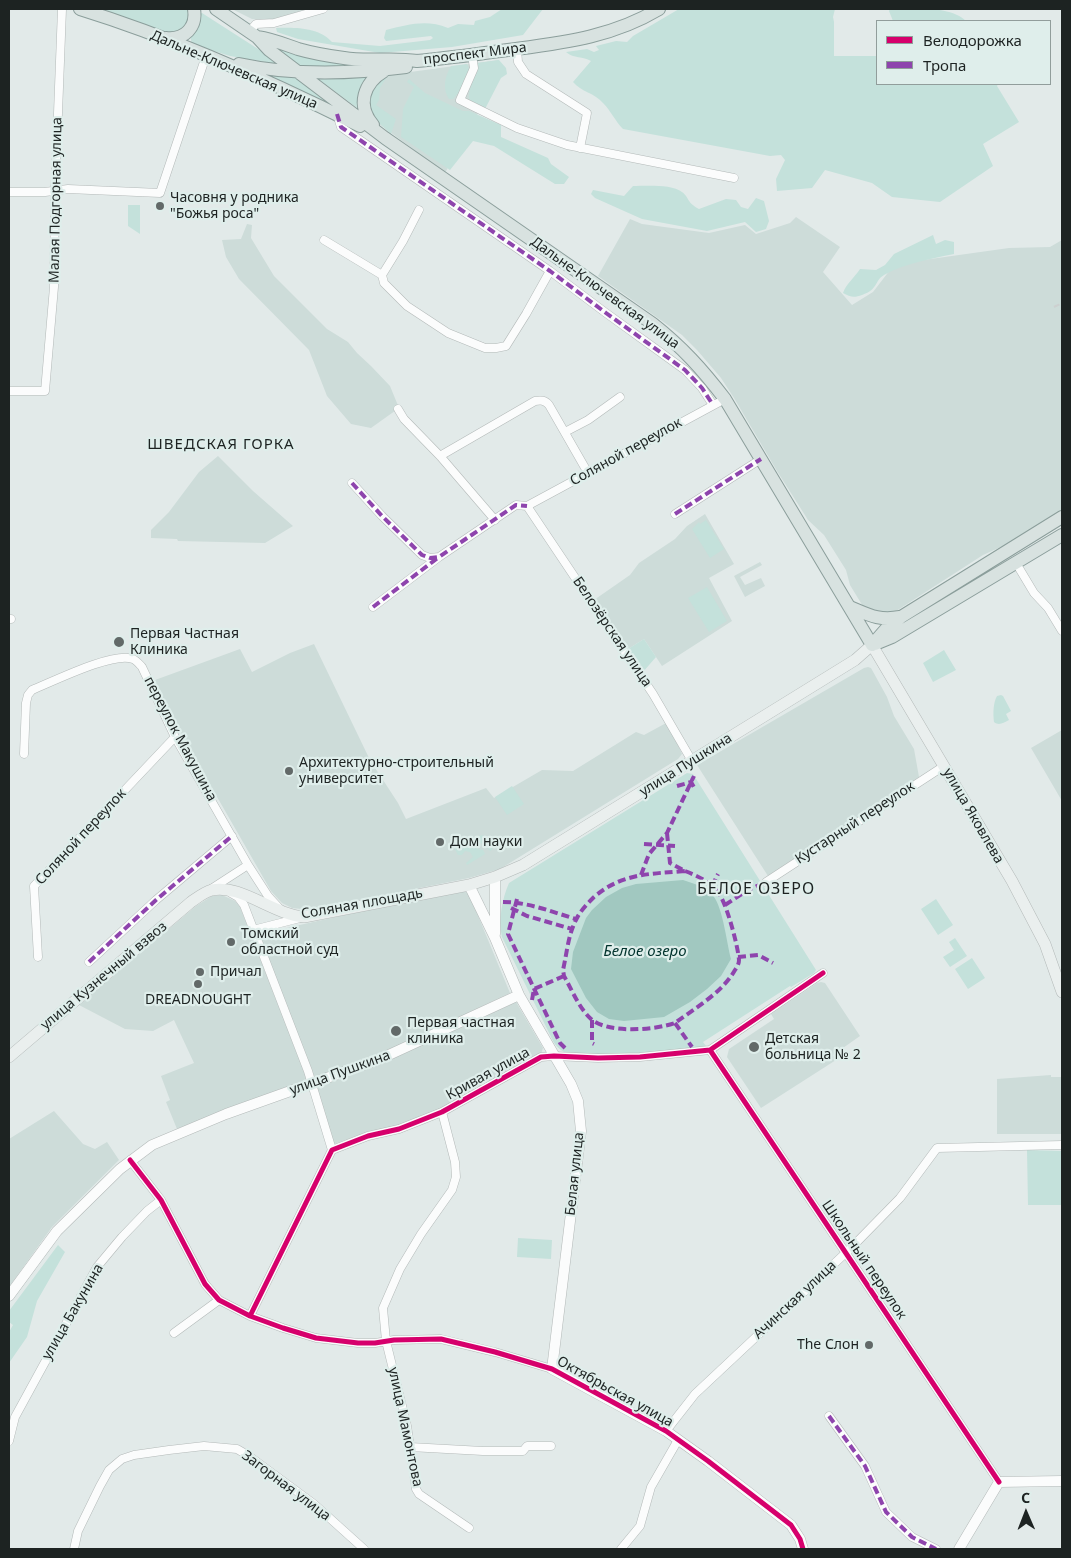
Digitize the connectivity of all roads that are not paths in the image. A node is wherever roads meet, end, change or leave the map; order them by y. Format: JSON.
{"nodes":[{"id":1,"x":62,"y":9,"type":"edge"},
{"id":2,"x":80,"y":9,"type":"edge"},
{"id":3,"x":194,"y":9,"type":"edge"},
{"id":4,"x":216,"y":9,"type":"edge"},
{"id":5,"x":323,"y":9,"type":"edge"},
{"id":6,"x":660,"y":9,"type":"edge"},
{"id":7,"x":149,"y":34,"type":"junction"},
{"id":8,"x":253,"y":34,"type":"junction"},
{"id":9,"x":517,"y":49,"type":"junction"},
{"id":10,"x":472,"y":55,"type":"junction"},
{"id":11,"x":211,"y":57,"type":"junction"},
{"id":12,"x":417,"y":61,"type":"junction"},
{"id":13,"x":386,"y":69,"type":"junction"},
{"id":14,"x":299,"y":73,"type":"junction"},
{"id":15,"x":337,"y":114,"type":"junction"},
{"id":16,"x":385,"y":138,"type":"junction"},
{"id":17,"x":580,"y":148,"type":"junction"},
{"id":18,"x":734,"y":178,"type":"dead end"},
{"id":19,"x":55,"y":191,"type":"junction"},
{"id":20,"x":9,"y":192,"type":"edge"},
{"id":21,"x":419,"y":210,"type":"dead end"},
{"id":22,"x":324,"y":240,"type":"dead end"},
{"id":23,"x":550,"y":270,"type":"junction"},
{"id":24,"x":382,"y":274,"type":"junction"},
{"id":25,"x":9,"y":391,"type":"edge"},
{"id":26,"x":620,"y":397,"type":"dead end"},
{"id":27,"x":719,"y":402,"type":"junction"},
{"id":28,"x":398,"y":409,"type":"dead end"},
{"id":29,"x":565,"y":432,"type":"junction"},
{"id":30,"x":440,"y":456,"type":"junction"},
{"id":31,"x":761,"y":459,"type":"junction"},
{"id":32,"x":588,"y":473,"type":"junction"},
{"id":33,"x":352,"y":483,"type":"dead end"},
{"id":34,"x":527,"y":506,"type":"junction"},
{"id":35,"x":675,"y":514,"type":"dead end"},
{"id":36,"x":1062,"y":518,"type":"edge"},
{"id":37,"x":495,"y":520,"type":"junction"},
{"id":38,"x":1062,"y":535,"type":"edge"},
{"id":39,"x":440,"y":556,"type":"junction"},
{"id":40,"x":1016,"y":563,"type":"junction"},
{"id":41,"x":373,"y":607,"type":"dead end"},
{"id":42,"x":850,"y":607,"type":"junction"},
{"id":43,"x":901,"y":617,"type":"junction"},
{"id":44,"x":1062,"y":631,"type":"edge"},
{"id":45,"x":872,"y":645,"type":"junction"},
{"id":46,"x":176,"y":736,"type":"junction"},
{"id":47,"x":24,"y":754,"type":"dead end"},
{"id":48,"x":692,"y":761,"type":"junction"},
{"id":49,"x":944,"y":766,"type":"junction"},
{"id":50,"x":232,"y":836,"type":"junction"},
{"id":51,"x":248,"y":865,"type":"junction"},
{"id":52,"x":495,"y":877,"type":"junction"},
{"id":53,"x":766,"y":882,"type":"dead end"},
{"id":54,"x":469,"y":885,"type":"junction"},
{"id":55,"x":222,"y":890,"type":"junction"},
{"id":56,"x":201,"y":895,"type":"junction"},
{"id":57,"x":286,"y":914,"type":"junction"},
{"id":58,"x":304,"y":917,"type":"junction"},
{"id":59,"x":253,"y":930,"type":"junction"},
{"id":60,"x":495,"y":938,"type":"junction"},
{"id":61,"x":38,"y":957,"type":"dead end"},
{"id":62,"x":89,"y":962,"type":"dead end"},
{"id":63,"x":823,"y":972,"type":"dead end"},
{"id":64,"x":1062,"y":992,"type":"edge"},
{"id":65,"x":519,"y":994,"type":"junction"},
{"id":66,"x":710,"y":1050,"type":"junction"},
{"id":67,"x":554,"y":1056,"type":"junction"},
{"id":68,"x":9,"y":1057,"type":"edge"},
{"id":69,"x":311,"y":1083,"type":"junction"},
{"id":70,"x":442,"y":1112,"type":"junction"},
{"id":71,"x":1062,"y":1146,"type":"edge"},
{"id":72,"x":332,"y":1150,"type":"junction"},
{"id":73,"x":130,"y":1160,"type":"junction"},
{"id":74,"x":161,"y":1200,"type":"junction"},
{"id":75,"x":845,"y":1253,"type":"junction"},
{"id":76,"x":9,"y":1296,"type":"edge"},
{"id":77,"x":220,"y":1300,"type":"junction"},
{"id":78,"x":250,"y":1316,"type":"junction"},
{"id":79,"x":174,"y":1333,"type":"dead end"},
{"id":80,"x":386,"y":1342,"type":"junction"},
{"id":81,"x":552,"y":1369,"type":"junction"},
{"id":82,"x":829,"y":1416,"type":"dead end"},
{"id":83,"x":666,"y":1431,"type":"junction"},
{"id":84,"x":678,"y":1440,"type":"junction"},
{"id":85,"x":9,"y":1441,"type":"edge"},
{"id":86,"x":551,"y":1446,"type":"dead end"},
{"id":87,"x":410,"y":1447,"type":"junction"},
{"id":88,"x":1062,"y":1481,"type":"edge"},
{"id":89,"x":999,"y":1482,"type":"junction"},
{"id":90,"x":469,"y":1528,"type":"dead end"},
{"id":91,"x":74,"y":1549,"type":"edge"},
{"id":92,"x":364,"y":1549,"type":"edge"},
{"id":93,"x":621,"y":1549,"type":"edge"},
{"id":94,"x":803,"y":1549,"type":"edge"},
{"id":95,"x":936,"y":1549,"type":"edge"},
{"id":96,"x":959,"y":1549,"type":"edge"}],
"edges":[{"from":1,"to":19,"type":"street","name":"Малая Подгорная улица"},
{"from":2,"to":7,"type":"main road","name":"Дальне-Ключевская улица"},
{"from":3,"to":7,"type":"main road"},
{"from":4,"to":8,"type":"main road","name":"Дальне-Ключевская улица"},
{"from":5,"to":8,"type":"street"},
{"from":6,"to":9,"type":"main road","name":"проспект Мира"},
{"from":7,"to":11,"type":"main road","name":"Дальне-Ключевская улица"},
{"from":8,"to":12,"type":"main road","name":"проспект Мира"},
{"from":8,"to":14,"type":"main road","name":"Дальне-Ключевская улица"},
{"from":9,"to":10,"type":"main road","name":"проспект Мира"},
{"from":9,"to":17,"type":"street"},
{"from":10,"to":12,"type":"main road","name":"проспект Мира"},
{"from":10,"to":17,"type":"street"},
{"from":11,"to":14,"type":"main road"},
{"from":11,"to":15,"type":"main road","name":"Дальне-Ключевская улица"},
{"from":11,"to":19,"type":"street"},
{"from":12,"to":13,"type":"main road"},
{"from":13,"to":14,"type":"main road"},
{"from":13,"to":16,"type":"main road"},
{"from":14,"to":16,"type":"main road","name":"Дальне-Ключевская улица"},
{"from":15,"to":16,"type":"main road","name":"Дальне-Ключевская улица"},
{"from":15,"to":23,"type":"street"},
{"from":16,"to":27,"type":"main road","name":"Дальне-Ключевская улица"},
{"from":17,"to":18,"type":"street"},
{"from":19,"to":20,"type":"street"},
{"from":19,"to":25,"type":"street","name":"Малая Подгорная улица"},
{"from":21,"to":24,"type":"street"},
{"from":22,"to":24,"type":"street"},
{"from":23,"to":24,"type":"street"},
{"from":23,"to":27,"type":"street"},
{"from":26,"to":29,"type":"street"},
{"from":27,"to":31,"type":"main road","name":"Дальне-Ключевская улица"},
{"from":27,"to":32,"type":"street","name":"Соляной переулок"},
{"from":28,"to":30,"type":"street"},
{"from":29,"to":30,"type":"street"},
{"from":29,"to":32,"type":"street"},
{"from":30,"to":37,"type":"street"},
{"from":31,"to":35,"type":"street"},
{"from":31,"to":42,"type":"main road","name":"Дальне-Ключевская улица"},
{"from":32,"to":34,"type":"street","name":"Соляной переулок"},
{"from":33,"to":39,"type":"street"},
{"from":34,"to":37,"type":"street","name":"Соляной переулок"},
{"from":34,"to":48,"type":"street","name":"Белозёрская улица"},
{"from":36,"to":43,"type":"main road","name":"улица Пушкина"},
{"from":37,"to":39,"type":"street","name":"Соляной переулок"},
{"from":38,"to":40,"type":"main road","name":"улица Пушкина"},
{"from":39,"to":41,"type":"street","name":"Соляной переулок"},
{"from":40,"to":44,"type":"street"},
{"from":40,"to":45,"type":"main road","name":"улица Пушкина"},
{"from":42,"to":43,"type":"main road"},
{"from":42,"to":45,"type":"main road","name":"Дальне-Ключевская улица"},
{"from":43,"to":45,"type":"main road","name":"улица Пушкина"},
{"from":45,"to":48,"type":"main road","name":"улица Пушкина"},
{"from":45,"to":49,"type":"main road","name":"улица Яковлева"},
{"from":46,"to":47,"type":"street","name":"переулок Макушина"},
{"from":46,"to":50,"type":"street","name":"переулок Макушина"},
{"from":46,"to":61,"type":"street","name":"Соляной переулок"},
{"from":48,"to":52,"type":"main road","name":"улица Пушкина"},
{"from":49,"to":53,"type":"street","name":"Кустарный переулок"},
{"from":49,"to":64,"type":"main road","name":"улица Яковлева"},
{"from":50,"to":51,"type":"street","name":"переулок Макушина"},
{"from":50,"to":62,"type":"street"},
{"from":51,"to":56,"type":"street"},
{"from":51,"to":57,"type":"street","name":"переулок Макушина"},
{"from":52,"to":54,"type":"main road","name":"улица Пушкина"},
{"from":52,"to":60,"type":"street"},
{"from":54,"to":58,"type":"main road","name":"Соляная площадь"},
{"from":54,"to":60,"type":"street"},
{"from":55,"to":56,"type":"main road","name":"Соляная площадь"},
{"from":55,"to":57,"type":"main road","name":"Соляная площадь"},
{"from":55,"to":59,"type":"street"},
{"from":56,"to":68,"type":"main road","name":"улица Кузнечный взвоз"},
{"from":57,"to":58,"type":"main road","name":"Соляная площадь"},
{"from":58,"to":59,"type":"street"},
{"from":59,"to":69,"type":"street"},
{"from":60,"to":65,"type":"street"},
{"from":63,"to":66,"type":"street","name":"Кривая улица"},
{"from":65,"to":67,"type":"street","name":"Белая улица"},
{"from":65,"to":69,"type":"street","name":"улица Пушкина"},
{"from":66,"to":67,"type":"street","name":"Кривая улица"},
{"from":66,"to":75,"type":"street","name":"Школьный переулок"},
{"from":67,"to":70,"type":"street","name":"Кривая улица"},
{"from":67,"to":81,"type":"street","name":"Белая улица"},
{"from":69,"to":72,"type":"street"},
{"from":69,"to":73,"type":"street","name":"улица Пушкина"},
{"from":70,"to":72,"type":"street","name":"Кривая улица"},
{"from":70,"to":80,"type":"street","name":"улица Мамонтова"},
{"from":71,"to":75,"type":"street","name":"Ачинская улица"},
{"from":72,"to":78,"type":"street"},
{"from":73,"to":74,"type":"street","name":"Октябрьская улица"},
{"from":73,"to":76,"type":"street","name":"улица Пушкина"},
{"from":74,"to":77,"type":"street","name":"Октябрьская улица"},
{"from":74,"to":85,"type":"street","name":"улица Бакунина"},
{"from":75,"to":83,"type":"street","name":"Ачинская улица"},
{"from":75,"to":89,"type":"street","name":"Школьный переулок"},
{"from":77,"to":78,"type":"street","name":"Октябрьская улица"},
{"from":77,"to":79,"type":"street"},
{"from":78,"to":80,"type":"street","name":"Октябрьская улица"},
{"from":80,"to":81,"type":"street","name":"Октябрьская улица"},
{"from":80,"to":87,"type":"street","name":"улица Мамонтова"},
{"from":81,"to":83,"type":"street","name":"Октябрьская улица"},
{"from":82,"to":95,"type":"street"},
{"from":83,"to":84,"type":"street","name":"Октябрьская улица"},
{"from":84,"to":93,"type":"street"},
{"from":84,"to":94,"type":"street","name":"Октябрьская улица"},
{"from":86,"to":87,"type":"street"},
{"from":87,"to":90,"type":"street","name":"улица Мамонтова"},
{"from":88,"to":89,"type":"street"},
{"from":89,"to":96,"type":"street"},
{"from":91,"to":92,"type":"street","name":"Загорная улица"}]}
